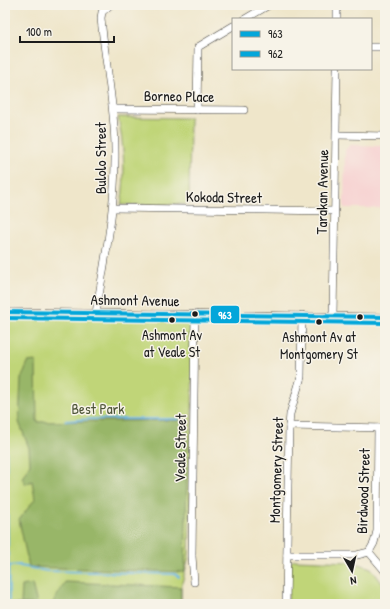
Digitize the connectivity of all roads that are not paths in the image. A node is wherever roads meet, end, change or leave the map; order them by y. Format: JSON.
{"nodes":[{"id":1,"x":110,"y":5,"type":"edge"},
{"id":2,"x":269,"y":5,"type":"edge"},
{"id":3,"x":337,"y":5,"type":"edge"},
{"id":4,"x":247,"y":18,"type":"edge"},
{"id":5,"x":337,"y":18,"type":"edge"},
{"id":6,"x":232,"y":27,"type":"edge"},
{"id":7,"x":372,"y":47,"type":"edge"},
{"id":8,"x":385,"y":47,"type":"edge"},
{"id":9,"x":337,"y":70,"type":"edge"},
{"id":10,"x":112,"y":108,"type":"junction"},
{"id":11,"x":197,"y":110,"type":"junction"},
{"id":12,"x":244,"y":110,"type":"dead end"},
{"id":13,"x":337,"y":135,"type":"junction"},
{"id":14,"x":385,"y":136,"type":"edge"},
{"id":15,"x":113,"y":208,"type":"junction"},
{"id":16,"x":334,"y":211,"type":"junction"},
{"id":17,"x":5,"y":312,"type":"edge"},
{"id":18,"x":96,"y":313,"type":"junction"},
{"id":19,"x":195,"y":314,"type":"junction"},
{"id":20,"x":302,"y":315,"type":"junction"},
{"id":21,"x":333,"y":316,"type":"junction"},
{"id":22,"x":385,"y":317,"type":"edge"},
{"id":23,"x":289,"y":426,"type":"junction"},
{"id":24,"x":382,"y":428,"type":"edge"},
{"id":25,"x":368,"y":552,"type":"junction"},
{"id":26,"x":287,"y":555,"type":"junction"},
{"id":27,"x":385,"y":571,"type":"edge"},
{"id":28,"x":194,"y":582,"type":"dead end"},
{"id":29,"x":286,"y":604,"type":"edge"}],
"edges":[{"from":1,"to":10,"type":"street","name":"Bulolo Street"},
{"from":2,"to":4,"type":"street"},
{"from":3,"to":5,"type":"street"},
{"from":6,"to":11,"type":"street"},
{"from":7,"to":8,"type":"street"},
{"from":9,"to":13,"type":"street","name":"Tarakan Avenue"},
{"from":10,"to":11,"type":"street","name":"Borneo Place"},
{"from":10,"to":15,"type":"street","name":"Bulolo Street"},
{"from":11,"to":12,"type":"street","name":"Borneo Place"},
{"from":13,"to":14,"type":"street"},
{"from":13,"to":16,"type":"street","name":"Tarakan Avenue"},
{"from":15,"to":16,"type":"street","name":"Kokoda Street"},
{"from":15,"to":18,"type":"street","name":"Bulolo Street"},
{"from":16,"to":21,"type":"street","name":"Tarakan Avenue"},
{"from":17,"to":18,"type":"street","name":"Ashmont Avenue"},
{"from":18,"to":19,"type":"street","name":"Ashmont Avenue"},
{"from":19,"to":20,"type":"street","name":"Ashmont Avenue"},
{"from":19,"to":28,"type":"street","name":"Veale Street"},
{"from":20,"to":21,"type":"street","name":"Ashmont Avenue"},
{"from":20,"to":23,"type":"street","name":"Montgomery Street"},
{"from":21,"to":22,"type":"street","name":"Ashmont Avenue"},
{"from":23,"to":24,"type":"street"},
{"from":23,"to":26,"type":"street","name":"Montgomery Street"},
{"from":24,"to":25,"type":"street","name":"Birdwood Street"},
{"from":25,"to":26,"type":"street"},
{"from":25,"to":27,"type":"street"},
{"from":26,"to":29,"type":"street","name":"Montgomery Street"}]}
